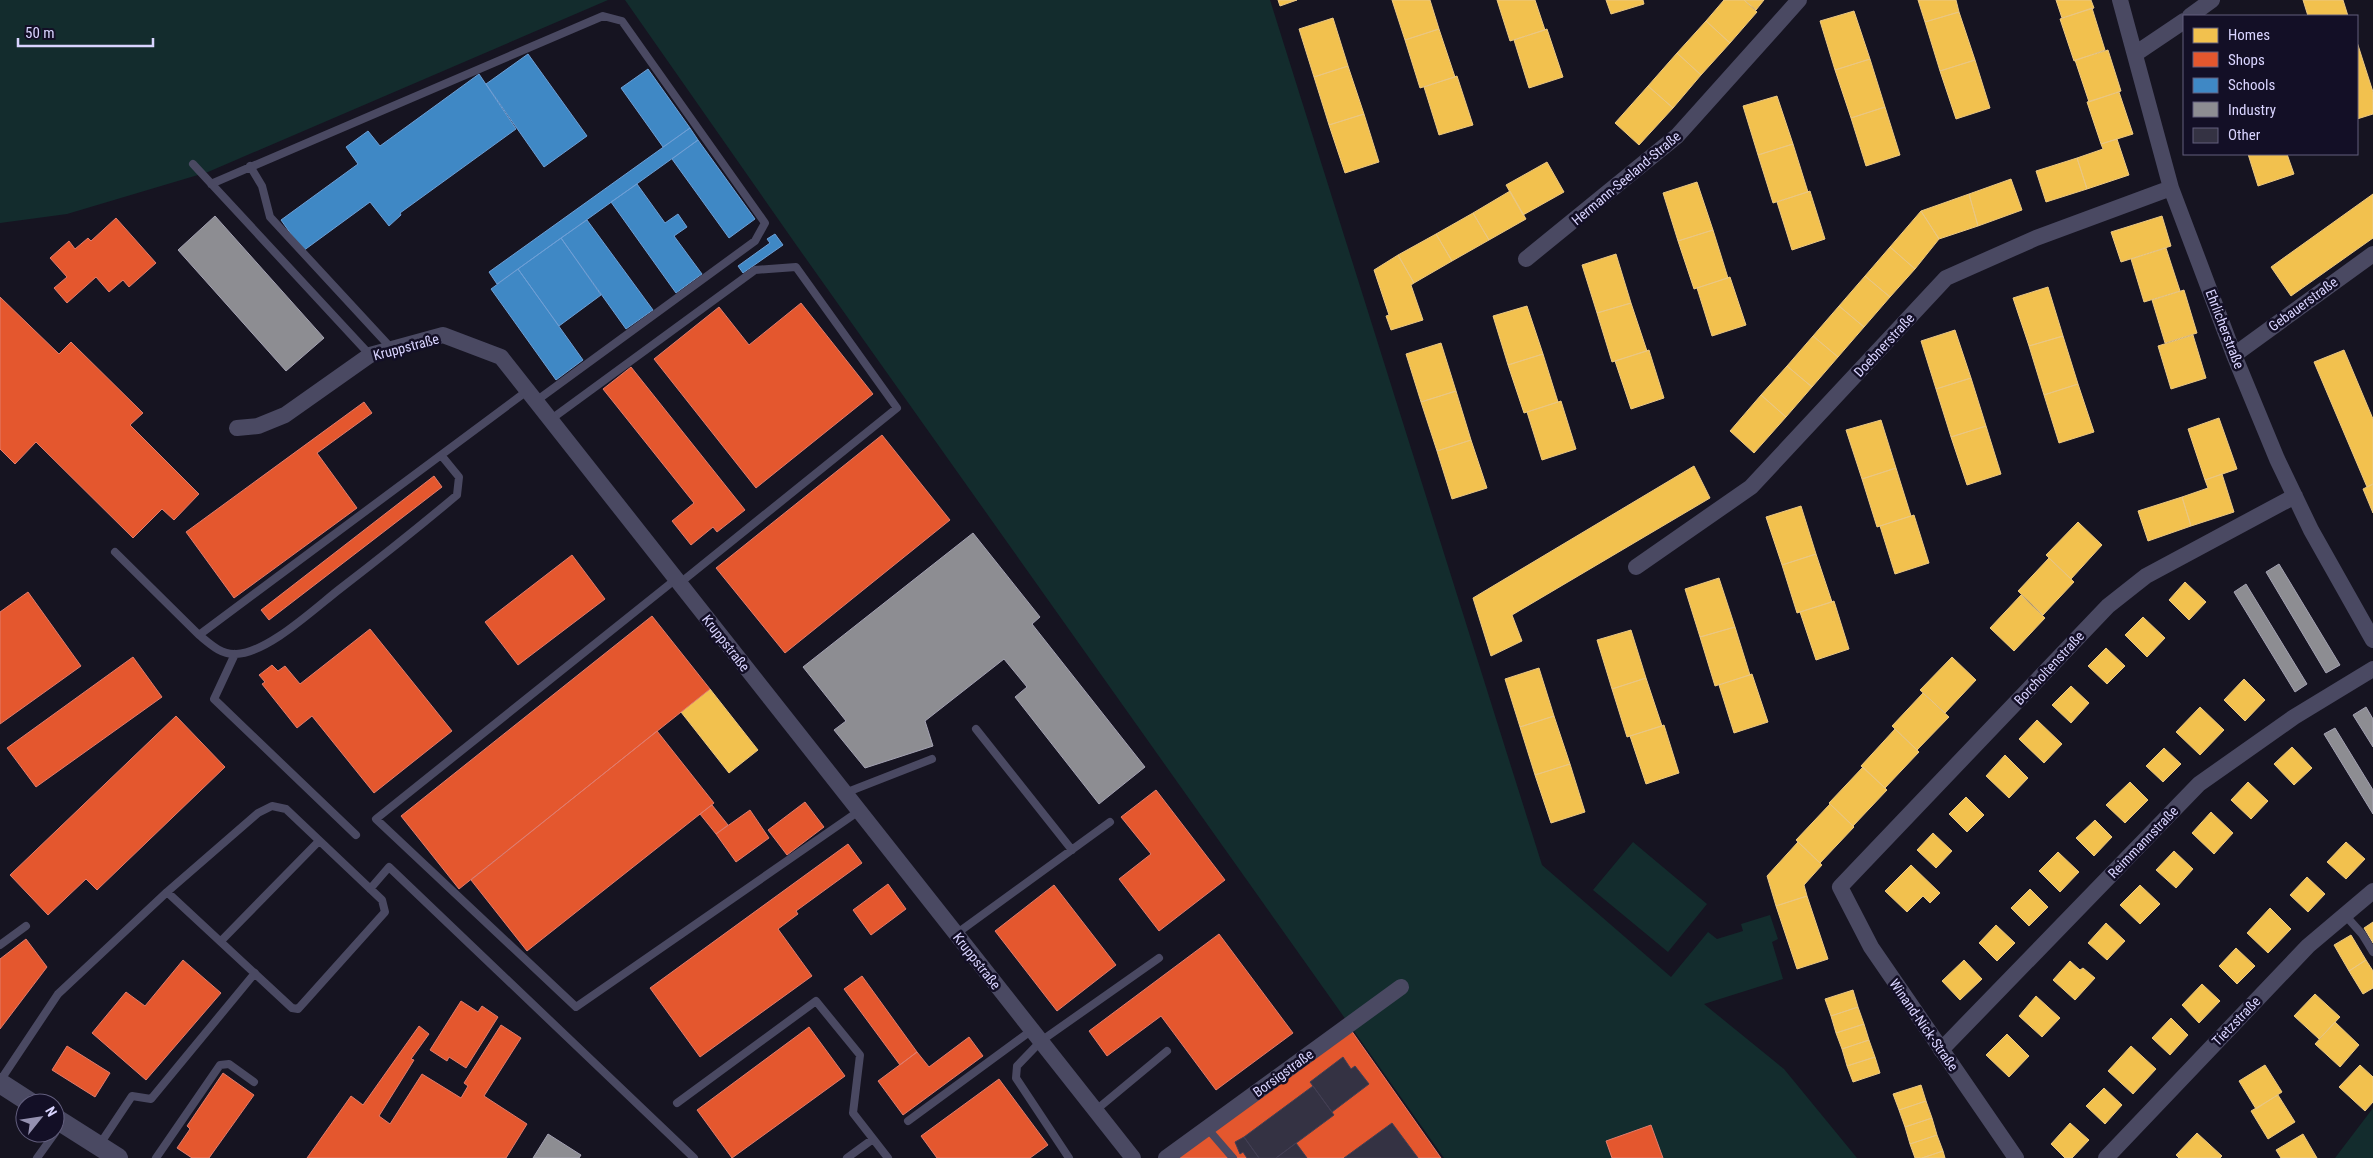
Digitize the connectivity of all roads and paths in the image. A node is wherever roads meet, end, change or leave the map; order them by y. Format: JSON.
{"nodes":[{"id":1,"x":1799,"y":0,"type":"edge"},
{"id":2,"x":2120,"y":0,"type":"edge"},
{"id":3,"x":2212,"y":0,"type":"edge"},
{"id":4,"x":2191,"y":15,"type":"edge"},
{"id":5,"x":2183,"y":21,"type":"edge"},
{"id":6,"x":2135,"y":54,"type":"junction"},
{"id":7,"x":193,"y":164,"type":"dead end"},
{"id":8,"x":250,"y":166,"type":"junction"},
{"id":9,"x":211,"y":184,"type":"junction"},
{"id":10,"x":2172,"y":188,"type":"junction"},
{"id":11,"x":2373,"y":254,"type":"edge"},
{"id":12,"x":1526,"y":259,"type":"dead end"},
{"id":13,"x":392,"y":349,"type":"junction"},
{"id":14,"x":370,"y":355,"type":"junction"},
{"id":15,"x":2234,"y":355,"type":"junction"},
{"id":16,"x":531,"y":396,"type":"junction"},
{"id":17,"x":550,"y":420,"type":"junction"},
{"id":18,"x":237,"y":428,"type":"dead end"},
{"id":19,"x":441,"y":455,"type":"junction"},
{"id":20,"x":2295,"y":496,"type":"junction"},
{"id":21,"x":115,"y":552,"type":"dead end"},
{"id":22,"x":1636,"y":567,"type":"dead end"},
{"id":23,"x":677,"y":582,"type":"junction"},
{"id":24,"x":199,"y":635,"type":"junction"},
{"id":25,"x":2373,"y":640,"type":"edge"},
{"id":26,"x":236,"y":654,"type":"junction"},
{"id":27,"x":2373,"y":669,"type":"edge"},
{"id":28,"x":976,"y":729,"type":"dead end"},
{"id":29,"x":932,"y":759,"type":"dead end"},
{"id":30,"x":845,"y":793,"type":"junction"},
{"id":31,"x":859,"y":812,"type":"junction"},
{"id":32,"x":1110,"y":822,"type":"dead end"},
{"id":33,"x":356,"y":835,"type":"dead end"},
{"id":34,"x":319,"y":841,"type":"junction"},
{"id":35,"x":1072,"y":850,"type":"junction"},
{"id":36,"x":1840,"y":887,"type":"joint"},
{"id":37,"x":370,"y":889,"type":"junction"},
{"id":38,"x":2373,"y":891,"type":"edge"},
{"id":39,"x":167,"y":892,"type":"junction"},
{"id":40,"x":2345,"y":915,"type":"junction"},
{"id":41,"x":26,"y":926,"type":"dead end"},
{"id":42,"x":956,"y":934,"type":"junction"},
{"id":43,"x":221,"y":941,"type":"junction"},
{"id":44,"x":0,"y":945,"type":"edge"},
{"id":45,"x":2373,"y":952,"type":"edge"},
{"id":46,"x":1158,"y":958,"type":"dead end"},
{"id":47,"x":255,"y":972,"type":"junction"},
{"id":48,"x":1401,"y":987,"type":"dead end"},
{"id":49,"x":1036,"y":1035,"type":"junction"},
{"id":50,"x":1941,"y":1050,"type":"junction"},
{"id":51,"x":1167,"y":1051,"type":"dead end"},
{"id":52,"x":0,"y":1082,"type":"edge"},
{"id":53,"x":254,"y":1082,"type":"dead end"},
{"id":54,"x":17,"y":1093,"type":"edge"},
{"id":55,"x":676,"y":1103,"type":"dead end"},
{"id":56,"x":1096,"y":1110,"type":"junction"},
{"id":57,"x":908,"y":1120,"type":"dead end"},
{"id":58,"x":1207,"y":1128,"type":"junction"},
{"id":59,"x":65,"y":1131,"type":"edge"},
{"id":60,"x":872,"y":1139,"type":"junction"},
{"id":61,"x":47,"y":1143,"type":"edge"},
{"id":62,"x":99,"y":1146,"type":"junction"},
{"id":63,"x":37,"y":1158,"type":"edge"},
{"id":64,"x":118,"y":1158,"type":"edge"},
{"id":65,"x":156,"y":1158,"type":"edge"},
{"id":66,"x":694,"y":1158,"type":"edge"},
{"id":67,"x":847,"y":1158,"type":"edge"},
{"id":68,"x":888,"y":1158,"type":"edge"},
{"id":69,"x":1069,"y":1158,"type":"edge"},
{"id":70,"x":1133,"y":1158,"type":"edge"},
{"id":71,"x":1166,"y":1158,"type":"edge"},
{"id":72,"x":1232,"y":1158,"type":"edge"},
{"id":73,"x":2016,"y":1158,"type":"edge"},
{"id":74,"x":2106,"y":1158,"type":"edge"}],
"edges":[{"from":1,"to":12,"type":"street","name":"Hermann-Seeland-Straße"},
{"from":2,"to":6,"type":"street","name":"Ehrlicherstraße"},
{"from":3,"to":4,"type":"street"},
{"from":5,"to":6,"type":"street"},
{"from":6,"to":10,"type":"street","name":"Ehrlicherstraße"},
{"from":7,"to":9,"type":"lane"},
{"from":8,"to":9,"type":"lane"},
{"from":8,"to":13,"type":"lane"},
{"from":8,"to":16,"type":"lane"},
{"from":9,"to":14,"type":"lane"},
{"from":10,"to":15,"type":"street","name":"Ehrlicherstraße"},
{"from":10,"to":22,"type":"street","name":"Doebnerstraße"},
{"from":11,"to":15,"type":"street","name":"Gebauerstraße"},
{"from":13,"to":14,"type":"street","name":"Kruppstraße"},
{"from":13,"to":16,"type":"street","name":"Kruppstraße"},
{"from":14,"to":18,"type":"street","name":"Kruppstraße"},
{"from":15,"to":20,"type":"street","name":"Ehrlicherstraße"},
{"from":16,"to":17,"type":"street","name":"Kruppstraße"},
{"from":16,"to":19,"type":"lane"},
{"from":17,"to":23,"type":"street","name":"Kruppstraße"},
{"from":17,"to":23,"type":"lane"},
{"from":19,"to":24,"type":"lane"},
{"from":19,"to":26,"type":"lane"},
{"from":20,"to":25,"type":"street","name":"Ehrlicherstraße"},
{"from":20,"to":36,"type":"street","name":"Borcholtenstraße"},
{"from":21,"to":24,"type":"lane"},
{"from":23,"to":30,"type":"street","name":"Kruppstraße"},
{"from":23,"to":31,"type":"lane"},
{"from":24,"to":26,"type":"lane"},
{"from":26,"to":33,"type":"lane"},
{"from":27,"to":50,"type":"street","name":"Reimmannstraße"},
{"from":28,"to":35,"type":"lane"},
{"from":29,"to":30,"type":"lane"},
{"from":30,"to":31,"type":"street","name":"Kruppstraße"},
{"from":31,"to":42,"type":"street","name":"Kruppstraße"},
{"from":32,"to":35,"type":"lane"},
{"from":34,"to":37,"type":"lane"},
{"from":34,"to":39,"type":"lane"},
{"from":34,"to":43,"type":"lane"},
{"from":35,"to":42,"type":"lane"},
{"from":36,"to":50,"type":"street","name":"Winand-Nick-Straße"},
{"from":37,"to":47,"type":"lane"},
{"from":37,"to":66,"type":"lane"},
{"from":38,"to":40,"type":"street","name":"Tietzstraße"},
{"from":39,"to":43,"type":"lane"},
{"from":39,"to":52,"type":"lane"},
{"from":40,"to":45,"type":"lane"},
{"from":40,"to":74,"type":"street","name":"Tietzstraße"},
{"from":41,"to":44,"type":"lane"},
{"from":42,"to":49,"type":"street","name":"Kruppstraße"},
{"from":43,"to":47,"type":"lane"},
{"from":46,"to":49,"type":"lane"},
{"from":47,"to":62,"type":"lane"},
{"from":48,"to":58,"type":"street","name":"Borsigstraße"},
{"from":49,"to":56,"type":"street","name":"Kruppstraße"},
{"from":49,"to":57,"type":"lane"},
{"from":49,"to":69,"type":"lane"},
{"from":50,"to":73,"type":"street","name":"Winand-Nick-Straße"},
{"from":51,"to":56,"type":"lane"},
{"from":52,"to":54,"type":"street"},
{"from":53,"to":65,"type":"lane"},
{"from":55,"to":60,"type":"lane"},
{"from":56,"to":70,"type":"street","name":"Kruppstraße"},
{"from":58,"to":71,"type":"street","name":"Borsigstraße"},
{"from":58,"to":72,"type":"lane"},
{"from":59,"to":62,"type":"street"},
{"from":60,"to":67,"type":"lane"},
{"from":60,"to":68,"type":"lane"},
{"from":61,"to":63,"type":"lane"},
{"from":62,"to":64,"type":"street"}]}
